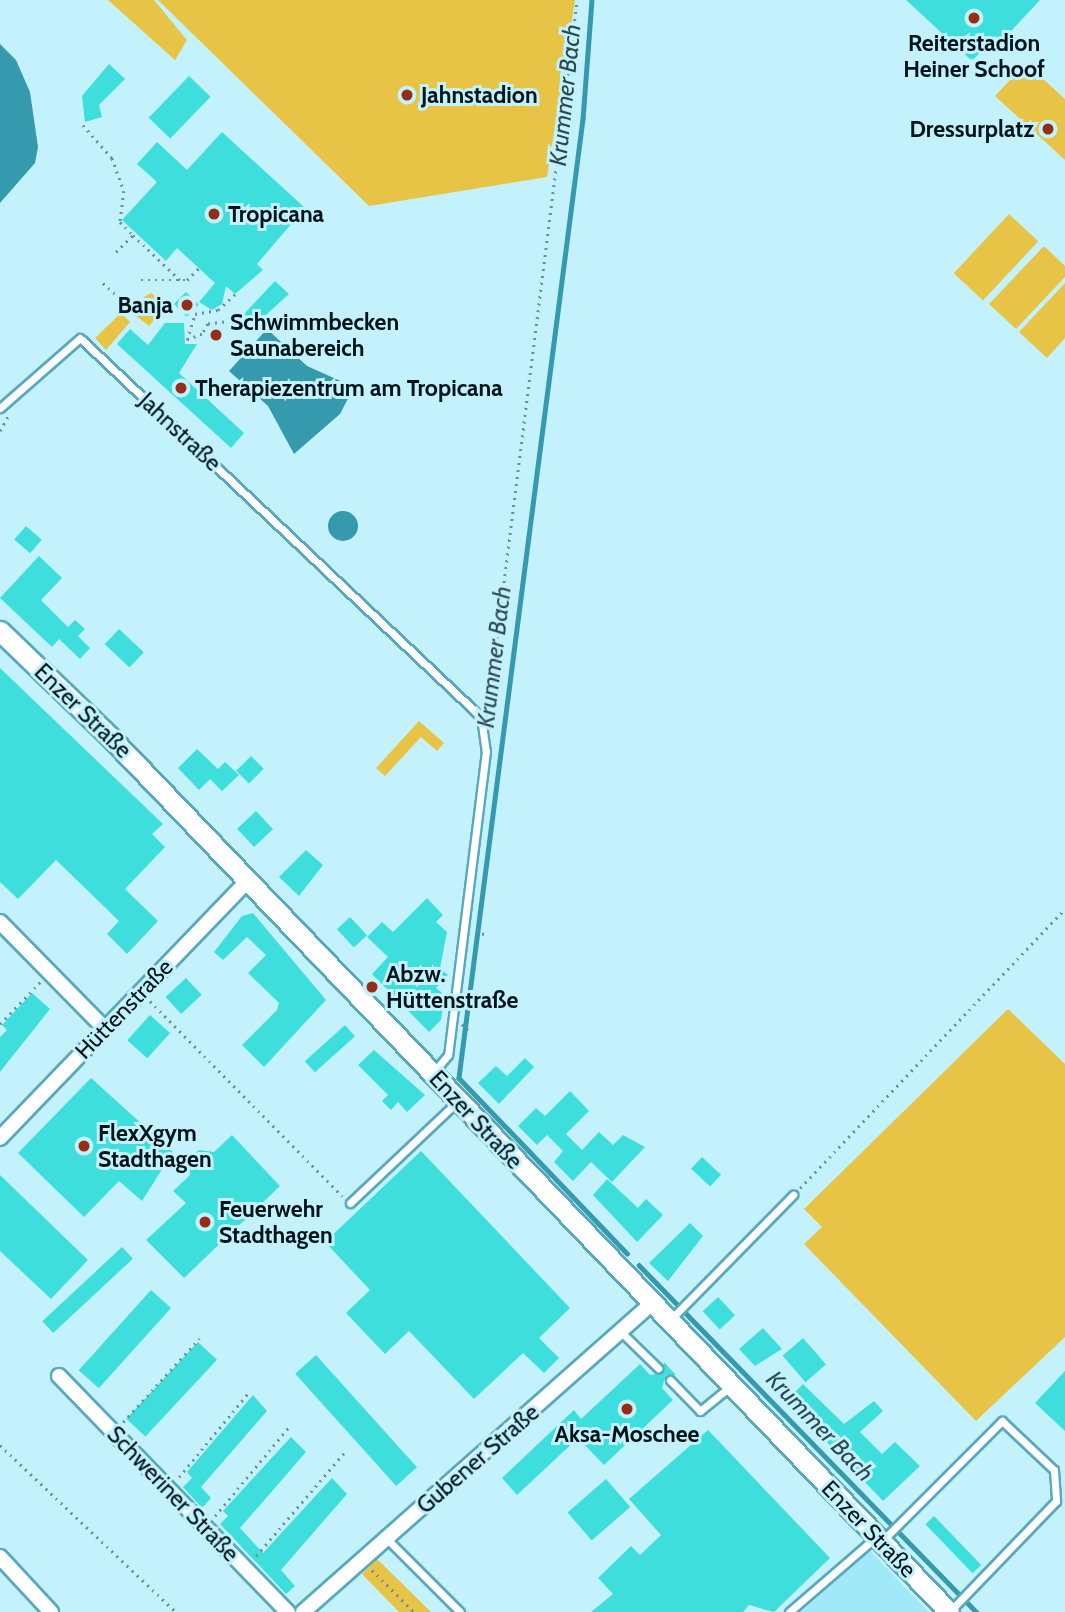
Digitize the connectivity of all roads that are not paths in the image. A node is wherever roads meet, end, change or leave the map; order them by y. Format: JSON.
{"nodes":[{"id":1,"x":0,"y":408,"type":"edge"},
{"id":2,"x":0,"y":631,"type":"edge"},
{"id":3,"x":248,"y":880,"type":"junction"},
{"id":4,"x":0,"y":922,"type":"edge"},
{"id":5,"x":105,"y":1029,"type":"junction"},
{"id":6,"x":433,"y":1073,"type":"junction"},
{"id":7,"x":457,"y":1101,"type":"junction"},
{"id":8,"x":0,"y":1138,"type":"edge"},
{"id":9,"x":793,"y":1195,"type":"road end"},
{"id":10,"x":349,"y":1203,"type":"road end"},
{"id":11,"x":651,"y":1304,"type":"junction"},
{"id":12,"x":677,"y":1313,"type":"junction"},
{"id":13,"x":621,"y":1332,"type":"junction"},
{"id":14,"x":658,"y":1368,"type":"dead end"},
{"id":15,"x":59,"y":1376,"type":"dead end"},
{"id":16,"x":670,"y":1380,"type":"dead end"},
{"id":17,"x":731,"y":1386,"type":"junction"},
{"id":18,"x":882,"y":1537,"type":"junction"},
{"id":19,"x":387,"y":1539,"type":"junction"},
{"id":20,"x":0,"y":1557,"type":"edge"},
{"id":21,"x":956,"y":1606,"type":"edge"},
{"id":22,"x":51,"y":1612,"type":"edge"},
{"id":23,"x":288,"y":1612,"type":"edge"},
{"id":24,"x":303,"y":1612,"type":"edge"},
{"id":25,"x":460,"y":1612,"type":"edge"},
{"id":26,"x":789,"y":1612,"type":"edge"}],
"edges":[{"from":1,"to":6,"type":"lane","name":"Jahnstraße"},
{"from":2,"to":3,"type":"main road","name":"Enzer Straße"},
{"from":3,"to":5,"type":"street","name":"Hüttenstraße"},
{"from":3,"to":6,"type":"main road","name":"Enzer Straße"},
{"from":4,"to":5,"type":"street"},
{"from":5,"to":8,"type":"street","name":"Hüttenstraße"},
{"from":6,"to":7,"type":"main road","name":"Enzer Straße"},
{"from":7,"to":10,"type":"lane"},
{"from":7,"to":11,"type":"main road","name":"Enzer Straße"},
{"from":9,"to":12,"type":"lane"},
{"from":11,"to":12,"type":"main road","name":"Enzer Straße"},
{"from":11,"to":13,"type":"street","name":"Gubener Straße"},
{"from":12,"to":17,"type":"main road","name":"Enzer Straße"},
{"from":13,"to":14,"type":"lane"},
{"from":13,"to":19,"type":"street","name":"Gubener Straße"},
{"from":15,"to":23,"type":"street","name":"Schweriner Straße"},
{"from":16,"to":17,"type":"lane"},
{"from":17,"to":18,"type":"main road","name":"Enzer Straße"},
{"from":18,"to":21,"type":"main road","name":"Enzer Straße"},
{"from":18,"to":21,"type":"lane"},
{"from":18,"to":26,"type":"lane"},
{"from":19,"to":24,"type":"street","name":"Gubener Straße"},
{"from":19,"to":25,"type":"lane"},
{"from":20,"to":22,"type":"street"}]}
